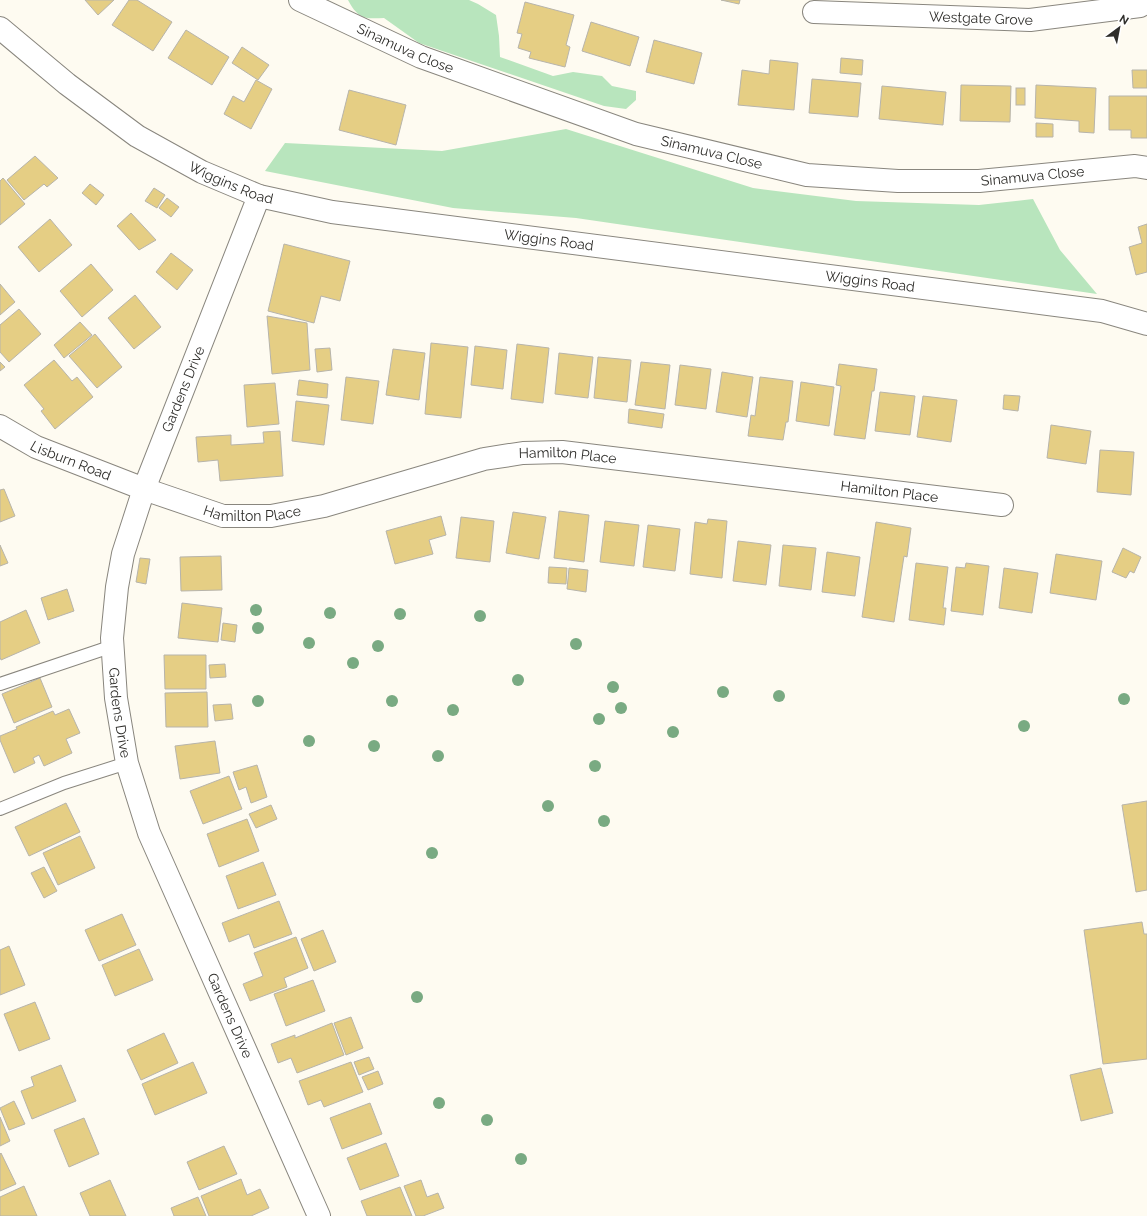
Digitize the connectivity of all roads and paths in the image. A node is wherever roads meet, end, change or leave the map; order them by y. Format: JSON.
{"nodes":[{"id":1,"x":300,"y":0,"type":"edge"},
{"id":2,"x":1147,"y":2,"type":"edge"},
{"id":3,"x":814,"y":12,"type":"dead end"},
{"id":4,"x":0,"y":28,"type":"edge"},
{"id":5,"x":1147,"y":168,"type":"edge"},
{"id":6,"x":260,"y":196,"type":"junction"},
{"id":7,"x":1147,"y":324,"type":"edge"},
{"id":8,"x":0,"y":426,"type":"edge"},
{"id":9,"x":144,"y":489,"type":"junction"},
{"id":10,"x":1002,"y":505,"type":"dead end"},
{"id":11,"x":113,"y":646,"type":"junction"},
{"id":12,"x":0,"y":684,"type":"edge"},
{"id":13,"x":127,"y":763,"type":"junction"},
{"id":14,"x":0,"y":809,"type":"edge"},
{"id":15,"x":319,"y":1216,"type":"edge"}],
"edges":[{"from":1,"to":5,"type":"street","name":"Sinamuva Close"},
{"from":2,"to":3,"type":"street","name":"Westgate Grove"},
{"from":4,"to":6,"type":"street","name":"Wiggins Road"},
{"from":6,"to":7,"type":"street","name":"Wiggins Road"},
{"from":6,"to":9,"type":"street","name":"Gardens Drive"},
{"from":8,"to":9,"type":"street","name":"Lisburn Road"},
{"from":9,"to":10,"type":"street","name":"Hamilton Place"},
{"from":9,"to":11,"type":"street","name":"Gardens Drive"},
{"from":11,"to":12,"type":"lane"},
{"from":11,"to":13,"type":"street","name":"Gardens Drive"},
{"from":13,"to":14,"type":"lane"},
{"from":13,"to":15,"type":"street","name":"Gardens Drive"}]}
